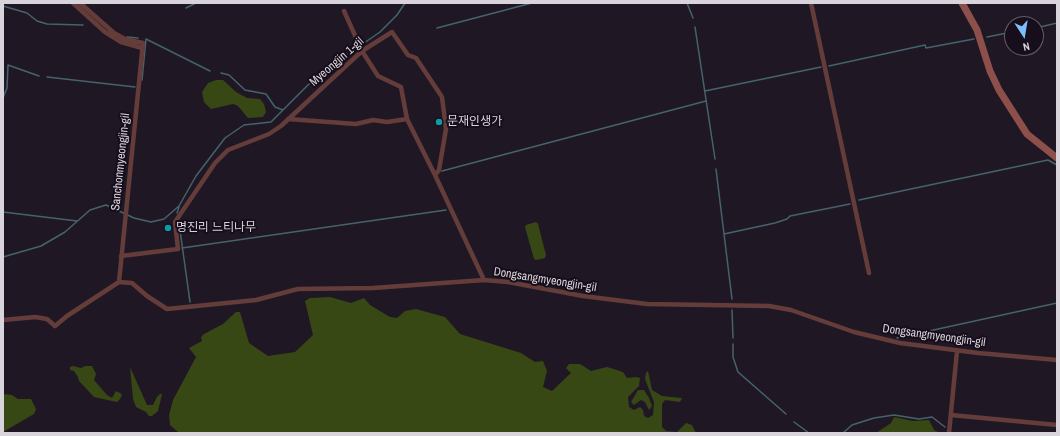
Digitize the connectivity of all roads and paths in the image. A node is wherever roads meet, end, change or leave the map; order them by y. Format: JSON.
{"nodes":[{"id":1,"x":73,"y":3,"type":"edge"},
{"id":2,"x":80,"y":3,"type":"edge"},
{"id":3,"x":811,"y":3,"type":"edge"},
{"id":4,"x":962,"y":3,"type":"edge"},
{"id":5,"x":344,"y":11,"type":"dead end"},
{"id":6,"x":142,"y":46,"type":"junction"},
{"id":7,"x":362,"y":51,"type":"junction"},
{"id":8,"x":288,"y":119,"type":"junction"},
{"id":9,"x":407,"y":119,"type":"junction"},
{"id":10,"x":1057,"y":158,"type":"edge"},
{"id":11,"x":435,"y":175,"type":"junction"},
{"id":12,"x":121,"y":256,"type":"junction"},
{"id":13,"x":869,"y":273,"type":"dead end"},
{"id":14,"x":484,"y":280,"type":"junction"},
{"id":15,"x":119,"y":282,"type":"junction"},
{"id":16,"x":3,"y":320,"type":"edge"},
{"id":17,"x":957,"y":351,"type":"junction"},
{"id":18,"x":1057,"y":360,"type":"edge"},
{"id":19,"x":951,"y":415,"type":"junction"},
{"id":20,"x":1057,"y":425,"type":"edge"},
{"id":21,"x":949,"y":433,"type":"edge"}],
"edges":[{"from":1,"to":6,"type":"street"},
{"from":2,"to":6,"type":"street"},
{"from":3,"to":13,"type":"street"},
{"from":4,"to":10,"type":"main road"},
{"from":5,"to":7,"type":"street"},
{"from":6,"to":12,"type":"street","name":"Sanchonmyeongjin-gil"},
{"from":7,"to":8,"type":"street","name":"Myeongjin 1-gil"},
{"from":7,"to":9,"type":"street"},
{"from":7,"to":11,"type":"street","name":"Myeongjin 1-gil"},
{"from":8,"to":9,"type":"street"},
{"from":8,"to":12,"type":"street","name":"Myeongjin 1-gil"},
{"from":9,"to":11,"type":"street"},
{"from":11,"to":14,"type":"street"},
{"from":12,"to":15,"type":"street","name":"Sanchonmyeongjin-gil"},
{"from":14,"to":15,"type":"street","name":"Dongsangmyeongjin-gil"},
{"from":14,"to":17,"type":"street","name":"Dongsangmyeongjin-gil"},
{"from":15,"to":16,"type":"street"},
{"from":17,"to":18,"type":"street","name":"Dongsangmyeongjin-gil"},
{"from":17,"to":19,"type":"street"},
{"from":19,"to":20,"type":"street"},
{"from":19,"to":21,"type":"street"}]}
